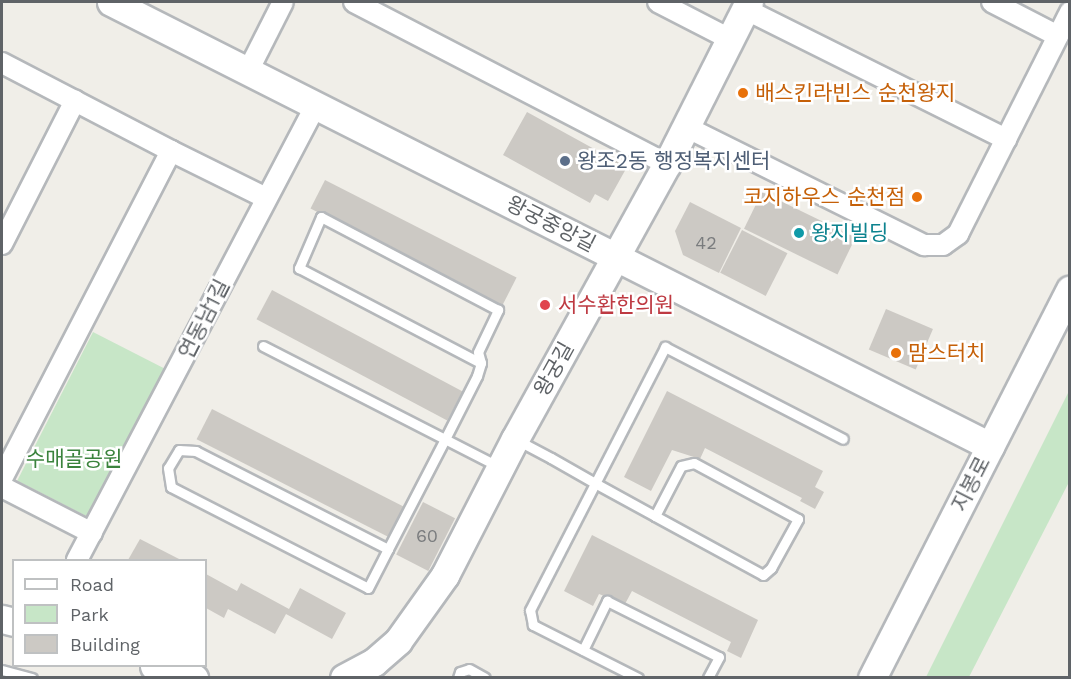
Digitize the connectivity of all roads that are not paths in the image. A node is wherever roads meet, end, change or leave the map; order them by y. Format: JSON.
{"nodes":[{"id":1,"x":111,"y":2,"type":"edge"},
{"id":2,"x":283,"y":2,"type":"edge"},
{"id":3,"x":354,"y":2,"type":"edge"},
{"id":4,"x":658,"y":2,"type":"edge"},
{"id":5,"x":992,"y":2,"type":"edge"},
{"id":6,"x":747,"y":5,"type":"edge"},
{"id":7,"x":1070,"y":12,"type":"edge"},
{"id":8,"x":1058,"y":36,"type":"junction"},
{"id":9,"x":730,"y":39,"type":"junction"},
{"id":10,"x":2,"y":63,"type":"edge"},
{"id":11,"x":248,"y":71,"type":"junction"},
{"id":12,"x":75,"y":101,"type":"junction"},
{"id":13,"x":316,"y":105,"type":"junction"},
{"id":14,"x":686,"y":127,"type":"junction"},
{"id":15,"x":1006,"y":138,"type":"junction"},
{"id":16,"x":171,"y":151,"type":"junction"},
{"id":17,"x":667,"y":164,"type":"junction"},
{"id":18,"x":266,"y":198,"type":"junction"},
{"id":19,"x":2,"y":244,"type":"edge"},
{"id":20,"x":615,"y":256,"type":"junction"},
{"id":21,"x":1070,"y":290,"type":"edge"},
{"id":22,"x":263,"y":346,"type":"dead end"},
{"id":23,"x":482,"y":363,"type":"junction"},
{"id":24,"x":445,"y":439,"type":"junction"},
{"id":25,"x":515,"y":439,"type":"junction"},
{"id":26,"x":843,"y":440,"type":"dead end"},
{"id":27,"x":990,"y":446,"type":"junction"},
{"id":28,"x":500,"y":467,"type":"junction"},
{"id":29,"x":2,"y":478,"type":"edge"},
{"id":30,"x":593,"y":482,"type":"junction"},
{"id":31,"x":2,"y":488,"type":"edge"},
{"id":32,"x":655,"y":516,"type":"junction"},
{"id":33,"x":92,"y":533,"type":"junction"},
{"id":34,"x":388,"y":549,"type":"junction"},
{"id":35,"x":78,"y":559,"type":"edge"},
{"id":36,"x":583,"y":650,"type":"junction"},
{"id":37,"x":157,"y":667,"type":"edge"},
{"id":38,"x":2,"y":670,"type":"edge"},
{"id":39,"x":353,"y":676,"type":"edge"},
{"id":40,"x":32,"y":678,"type":"edge"},
{"id":41,"x":194,"y":678,"type":"edge"},
{"id":42,"x":458,"y":678,"type":"edge"},
{"id":43,"x":485,"y":678,"type":"edge"},
{"id":44,"x":638,"y":678,"type":"edge"},
{"id":45,"x":708,"y":678,"type":"edge"},
{"id":46,"x":872,"y":678,"type":"edge"}],
"edges":[{"from":1,"to":11,"type":"street","name":"왕궁중앙길"},
{"from":2,"to":11,"type":"street"},
{"from":3,"to":17,"type":"street"},
{"from":4,"to":9,"type":"street"},
{"from":5,"to":8,"type":"street"},
{"from":6,"to":9,"type":"street","name":"왕궁길"},
{"from":6,"to":15,"type":"street"},
{"from":7,"to":8,"type":"street"},
{"from":8,"to":15,"type":"street"},
{"from":9,"to":14,"type":"street","name":"왕궁길"},
{"from":10,"to":12,"type":"street"},
{"from":11,"to":13,"type":"street","name":"왕궁중앙길"},
{"from":12,"to":16,"type":"street"},
{"from":12,"to":19,"type":"street"},
{"from":13,"to":18,"type":"street","name":"연동남1길"},
{"from":13,"to":20,"type":"street","name":"왕궁중앙길"},
{"from":14,"to":15,"type":"street"},
{"from":14,"to":17,"type":"street","name":"왕궁길"},
{"from":16,"to":18,"type":"street"},
{"from":16,"to":29,"type":"street"},
{"from":17,"to":20,"type":"street","name":"왕궁길"},
{"from":18,"to":33,"type":"street","name":"연동남1길"},
{"from":20,"to":25,"type":"street","name":"왕궁길"},
{"from":20,"to":27,"type":"street","name":"왕궁중앙길"},
{"from":21,"to":27,"type":"street","name":"지봉로"},
{"from":22,"to":24,"type":"lane"},
{"from":23,"to":23,"type":"lane"},
{"from":23,"to":24,"type":"lane"},
{"from":24,"to":28,"type":"lane"},
{"from":24,"to":34,"type":"lane"},
{"from":25,"to":28,"type":"street","name":"왕궁길"},
{"from":25,"to":30,"type":"lane"},
{"from":26,"to":30,"type":"lane"},
{"from":27,"to":46,"type":"street","name":"지봉로"},
{"from":28,"to":39,"type":"street","name":"왕궁길"},
{"from":30,"to":32,"type":"lane"},
{"from":30,"to":36,"type":"lane"},
{"from":31,"to":33,"type":"street"},
{"from":32,"to":32,"type":"lane"},
{"from":33,"to":35,"type":"street","name":"연동남1길"},
{"from":34,"to":34,"type":"lane"},
{"from":36,"to":44,"type":"lane"},
{"from":36,"to":45,"type":"lane"},
{"from":37,"to":41,"type":"street"},
{"from":38,"to":40,"type":"lane"},
{"from":42,"to":43,"type":"lane"}]}
